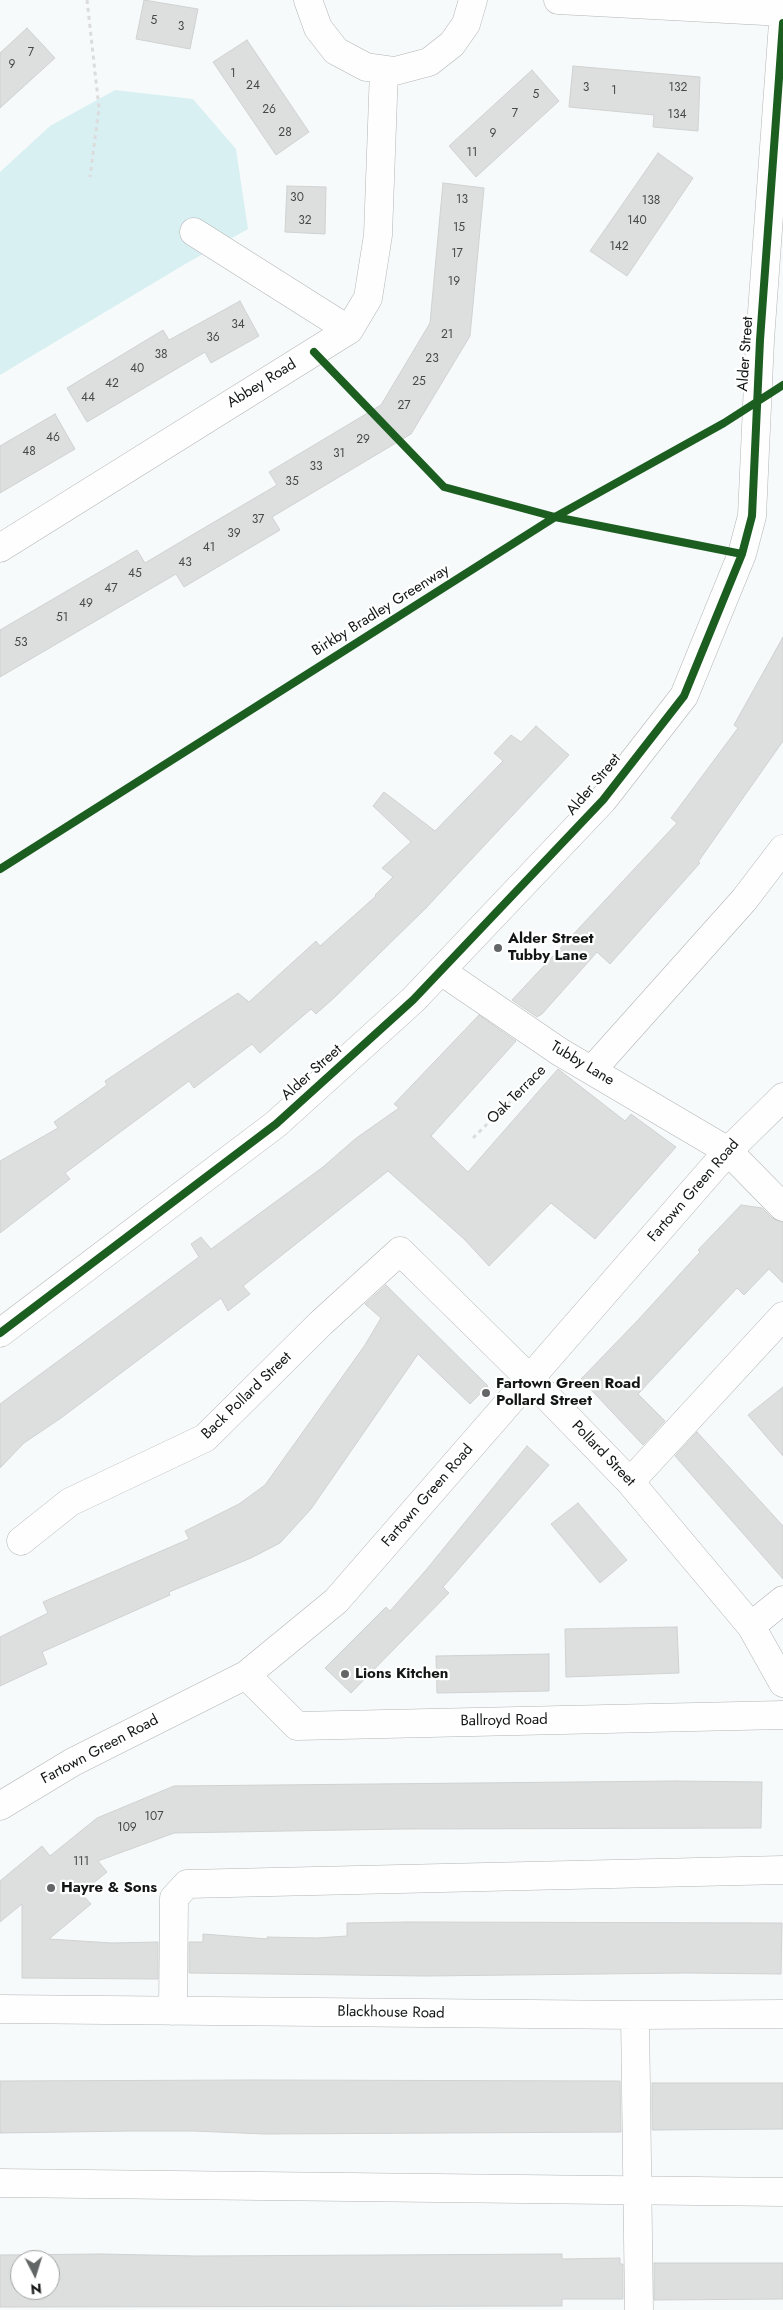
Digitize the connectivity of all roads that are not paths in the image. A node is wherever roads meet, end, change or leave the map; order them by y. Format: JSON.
{"nodes":[{"id":1,"x":308,"y":0,"type":"edge"},
{"id":2,"x":473,"y":0,"type":"edge"},
{"id":3,"x":558,"y":0,"type":"edge"},
{"id":4,"x":783,"y":12,"type":"edge"},
{"id":5,"x":783,"y":23,"type":"edge"},
{"id":6,"x":384,"y":70,"type":"junction"},
{"id":7,"x":194,"y":232,"type":"dead end"},
{"id":8,"x":349,"y":330,"type":"junction"},
{"id":9,"x":0,"y":548,"type":"edge"},
{"id":10,"x":783,"y":848,"type":"edge"},
{"id":11,"x":440,"y":971,"type":"junction"},
{"id":12,"x":592,"y":1070,"type":"junction"},
{"id":13,"x":783,"y":1097,"type":"edge"},
{"id":14,"x":728,"y":1151,"type":"junction"},
{"id":15,"x":783,"y":1207,"type":"edge"},
{"id":16,"x":400,"y":1251,"type":"joint"},
{"id":17,"x":783,"y":1316,"type":"edge"},
{"id":18,"x":0,"y":1334,"type":"edge"},
{"id":19,"x":530,"y":1380,"type":"junction"},
{"id":20,"x":630,"y":1482,"type":"junction"},
{"id":21,"x":21,"y":1541,"type":"dead end"},
{"id":22,"x":783,"y":1600,"type":"edge"},
{"id":23,"x":751,"y":1626,"type":"junction"},
{"id":24,"x":246,"y":1675,"type":"junction"},
{"id":25,"x":783,"y":1683,"type":"edge"},
{"id":26,"x":783,"y":1715,"type":"edge"},
{"id":27,"x":0,"y":1806,"type":"edge"},
{"id":28,"x":783,"y":1870,"type":"edge"},
{"id":29,"x":0,"y":2009,"type":"edge"},
{"id":30,"x":172,"y":2011,"type":"junction"},
{"id":31,"x":783,"y":2014,"type":"edge"},
{"id":32,"x":635,"y":2015,"type":"junction"},
{"id":33,"x":0,"y":2183,"type":"edge"},
{"id":34,"x":638,"y":2192,"type":"junction"},
{"id":35,"x":783,"y":2192,"type":"edge"},
{"id":36,"x":639,"y":2310,"type":"edge"}],
"edges":[{"from":1,"to":6,"type":"street"},
{"from":2,"to":6,"type":"street"},
{"from":3,"to":4,"type":"street"},
{"from":5,"to":11,"type":"street","name":"Alder Street"},
{"from":6,"to":8,"type":"street","name":"Abbey Road"},
{"from":7,"to":8,"type":"street"},
{"from":8,"to":9,"type":"street","name":"Abbey Road"},
{"from":10,"to":12,"type":"street"},
{"from":11,"to":12,"type":"street","name":"Tubby Lane"},
{"from":11,"to":18,"type":"street","name":"Alder Street"},
{"from":12,"to":14,"type":"street","name":"Tubby Lane"},
{"from":13,"to":14,"type":"street","name":"Fartown Green Road"},
{"from":14,"to":15,"type":"street","name":"Tubby Lane"},
{"from":14,"to":19,"type":"street","name":"Fartown Green Road"},
{"from":16,"to":19,"type":"street","name":"Pollard Street"},
{"from":16,"to":21,"type":"street","name":"Back Pollard Street"},
{"from":17,"to":20,"type":"street"},
{"from":19,"to":20,"type":"street","name":"Pollard Street"},
{"from":19,"to":24,"type":"street","name":"Fartown Green Road"},
{"from":20,"to":23,"type":"street","name":"Pollard Street"},
{"from":22,"to":23,"type":"street"},
{"from":23,"to":25,"type":"street","name":"Pollard Street"},
{"from":24,"to":26,"type":"street","name":"Ballroyd Road"},
{"from":24,"to":27,"type":"street","name":"Fartown Green Road"},
{"from":28,"to":30,"type":"street"},
{"from":29,"to":30,"type":"street","name":"Blackhouse Road"},
{"from":30,"to":32,"type":"street","name":"Blackhouse Road"},
{"from":31,"to":32,"type":"street","name":"Blackhouse Road"},
{"from":32,"to":34,"type":"street"},
{"from":33,"to":34,"type":"street"},
{"from":34,"to":35,"type":"street"},
{"from":34,"to":36,"type":"street"}]}
